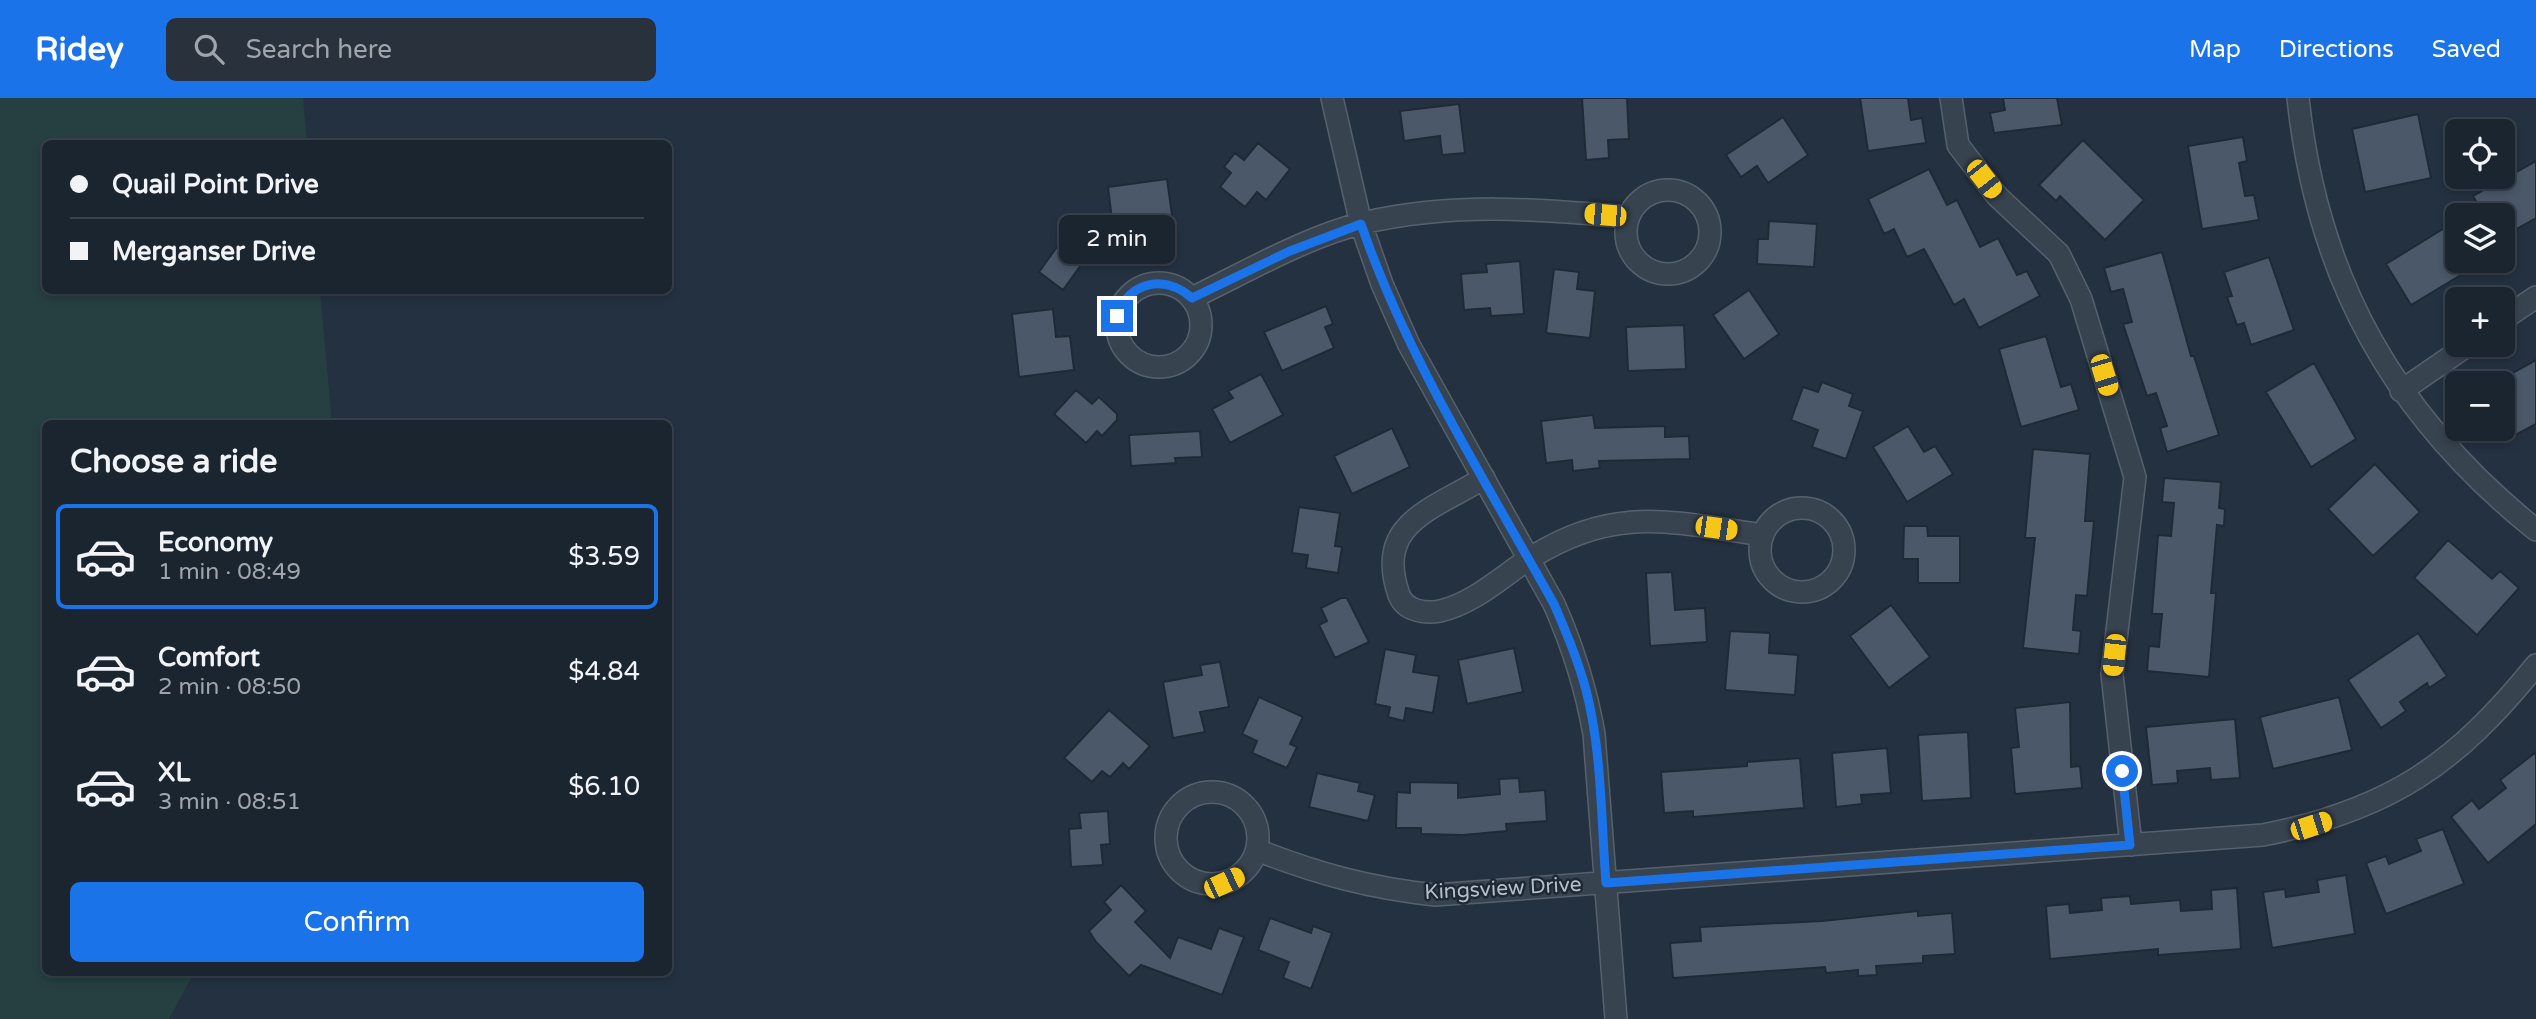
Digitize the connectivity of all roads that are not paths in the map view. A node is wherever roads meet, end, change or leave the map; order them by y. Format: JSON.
{"nodes":[{"id":1,"x":1951,"y":98,"type":"edge"},
{"id":2,"x":2298,"y":98,"type":"edge"},
{"id":3,"x":1335,"y":100,"type":"edge"},
{"id":4,"x":1628,"y":217,"type":"junction"},
{"id":5,"x":1361,"y":224,"type":"junction"},
{"id":6,"x":2536,"y":297,"type":"edge"},
{"id":7,"x":1192,"y":298,"type":"junction"},
{"id":8,"x":2515,"y":311,"type":"edge"},
{"id":9,"x":2451,"y":357,"type":"edge"},
{"id":10,"x":2401,"y":391,"type":"junction"},
{"id":11,"x":1484,"y":478,"type":"junction"},
{"id":12,"x":2536,"y":530,"type":"edge"},
{"id":13,"x":1763,"y":535,"type":"junction"},
{"id":14,"x":1529,"y":559,"type":"junction"},
{"id":15,"x":2536,"y":665,"type":"edge"},
{"id":16,"x":2130,"y":845,"type":"junction"},
{"id":17,"x":1257,"y":850,"type":"junction"},
{"id":18,"x":1606,"y":883,"type":"junction"},
{"id":19,"x":1616,"y":1019,"type":"edge"}],
"edges":[{"from":1,"to":16,"type":"street"},
{"from":2,"to":10,"type":"street"},
{"from":3,"to":5,"type":"street"},
{"from":4,"to":4,"type":"street"},
{"from":4,"to":5,"type":"street"},
{"from":5,"to":7,"type":"street"},
{"from":5,"to":11,"type":"street"},
{"from":6,"to":8,"type":"street"},
{"from":7,"to":7,"type":"street"},
{"from":9,"to":10,"type":"street"},
{"from":10,"to":12,"type":"street"},
{"from":11,"to":14,"type":"street"},
{"from":11,"to":14,"type":"street"},
{"from":13,"to":13,"type":"street"},
{"from":13,"to":14,"type":"street"},
{"from":14,"to":18,"type":"street"},
{"from":15,"to":16,"type":"street","name":"Kingsview Drive"},
{"from":16,"to":18,"type":"street","name":"Kingsview Drive"},
{"from":17,"to":17,"type":"street"},
{"from":17,"to":18,"type":"street","name":"Kingsview Drive"},
{"from":18,"to":19,"type":"street"}]}
